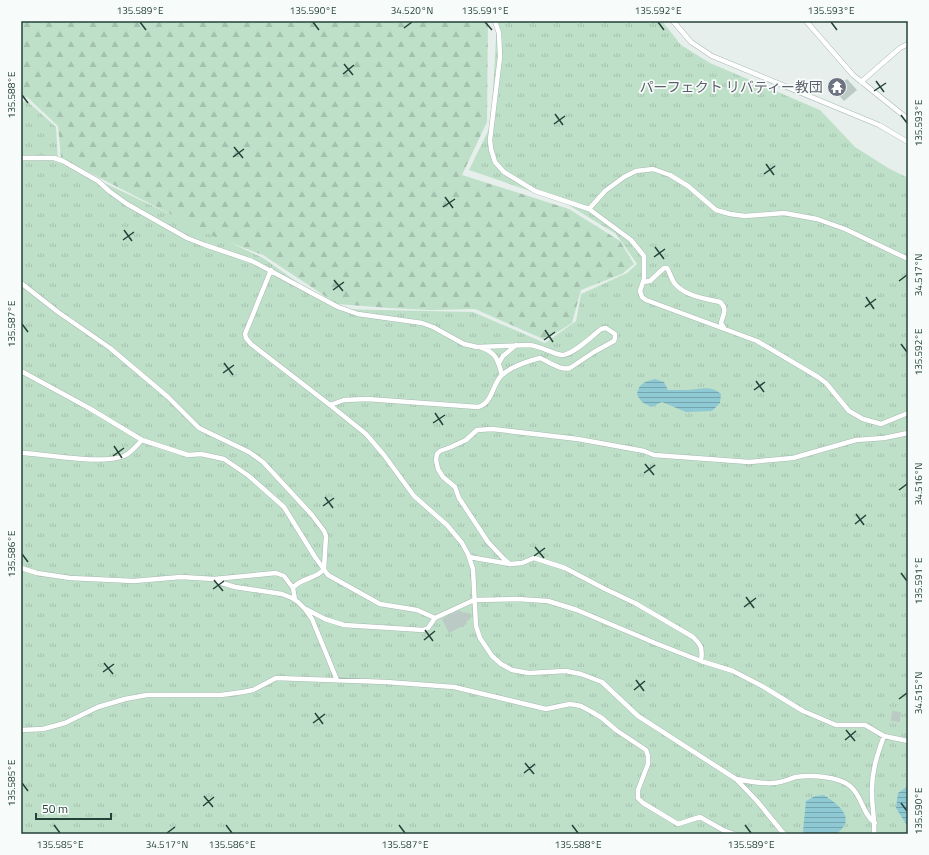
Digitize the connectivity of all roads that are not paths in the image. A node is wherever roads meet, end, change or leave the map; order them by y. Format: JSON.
{"nodes":[{"id":1,"x":495,"y":21,"type":"edge"},
{"id":2,"x":673,"y":21,"type":"edge"},
{"id":3,"x":806,"y":21,"type":"edge"},
{"id":4,"x":908,"y":44,"type":"edge"},
{"id":5,"x":862,"y":82,"type":"junction"},
{"id":6,"x":908,"y":119,"type":"edge"},
{"id":7,"x":908,"y":142,"type":"edge"},
{"id":8,"x":21,"y":158,"type":"edge"},
{"id":9,"x":588,"y":209,"type":"junction"},
{"id":10,"x":908,"y":259,"type":"edge"},
{"id":11,"x":271,"y":270,"type":"junction"},
{"id":12,"x":643,"y":282,"type":"junction"},
{"id":13,"x":21,"y":283,"type":"edge"},
{"id":14,"x":724,"y":329,"type":"junction"},
{"id":15,"x":516,"y":344,"type":"junction"},
{"id":16,"x":478,"y":346,"type":"junction"},
{"id":17,"x":498,"y":363,"type":"junction"},
{"id":18,"x":21,"y":370,"type":"edge"},
{"id":19,"x":502,"y":376,"type":"junction"},
{"id":20,"x":330,"y":405,"type":"junction"},
{"id":21,"x":908,"y":413,"type":"edge"},
{"id":22,"x":908,"y":434,"type":"edge"},
{"id":23,"x":142,"y":440,"type":"junction"},
{"id":24,"x":21,"y":453,"type":"edge"},
{"id":25,"x":469,"y":557,"type":"junction"},
{"id":26,"x":510,"y":564,"type":"junction"},
{"id":27,"x":21,"y":568,"type":"edge"},
{"id":28,"x":324,"y":569,"type":"junction"},
{"id":29,"x":214,"y":579,"type":"junction"},
{"id":30,"x":293,"y":588,"type":"junction"},
{"id":31,"x":295,"y":600,"type":"junction"},
{"id":32,"x":474,"y":600,"type":"junction"},
{"id":33,"x":305,"y":609,"type":"junction"},
{"id":34,"x":435,"y":618,"type":"junction"},
{"id":35,"x":701,"y":661,"type":"junction"},
{"id":36,"x":337,"y":680,"type":"junction"},
{"id":37,"x":21,"y":730,"type":"edge"},
{"id":38,"x":884,"y":736,"type":"junction"},
{"id":39,"x":908,"y":741,"type":"edge"},
{"id":40,"x":736,"y":779,"type":"junction"},
{"id":41,"x":875,"y":823,"type":"junction"},
{"id":42,"x":734,"y":834,"type":"edge"},
{"id":43,"x":784,"y":834,"type":"edge"},
{"id":44,"x":874,"y":834,"type":"edge"}],
"edges":[{"from":1,"to":9,"type":"lane"},
{"from":2,"to":7,"type":"lane"},
{"from":3,"to":5,"type":"lane"},
{"from":4,"to":5,"type":"lane"},
{"from":5,"to":6,"type":"lane"},
{"from":8,"to":11,"type":"lane"},
{"from":9,"to":10,"type":"lane"},
{"from":9,"to":12,"type":"lane"},
{"from":11,"to":16,"type":"lane"},
{"from":11,"to":20,"type":"lane"},
{"from":12,"to":14,"type":"lane"},
{"from":12,"to":14,"type":"lane"},
{"from":13,"to":28,"type":"lane"},
{"from":14,"to":21,"type":"lane"},
{"from":15,"to":16,"type":"lane"},
{"from":15,"to":17,"type":"lane"},
{"from":15,"to":19,"type":"lane"},
{"from":16,"to":17,"type":"lane"},
{"from":17,"to":19,"type":"lane"},
{"from":18,"to":23,"type":"lane"},
{"from":19,"to":20,"type":"lane"},
{"from":20,"to":25,"type":"lane"},
{"from":22,"to":26,"type":"lane"},
{"from":23,"to":24,"type":"lane"},
{"from":23,"to":28,"type":"lane"},
{"from":25,"to":26,"type":"lane"},
{"from":25,"to":32,"type":"lane"},
{"from":26,"to":35,"type":"lane"},
{"from":27,"to":29,"type":"lane"},
{"from":28,"to":30,"type":"lane"},
{"from":28,"to":34,"type":"lane"},
{"from":29,"to":30,"type":"lane"},
{"from":29,"to":31,"type":"lane"},
{"from":30,"to":31,"type":"lane"},
{"from":31,"to":33,"type":"lane"},
{"from":32,"to":34,"type":"lane"},
{"from":32,"to":35,"type":"lane"},
{"from":32,"to":40,"type":"lane"},
{"from":33,"to":34,"type":"lane"},
{"from":33,"to":36,"type":"lane"},
{"from":35,"to":38,"type":"lane"},
{"from":36,"to":37,"type":"lane"},
{"from":36,"to":42,"type":"lane"},
{"from":38,"to":39,"type":"lane"},
{"from":38,"to":41,"type":"lane"},
{"from":40,"to":41,"type":"lane"},
{"from":40,"to":43,"type":"lane"},
{"from":41,"to":44,"type":"lane"}]}
